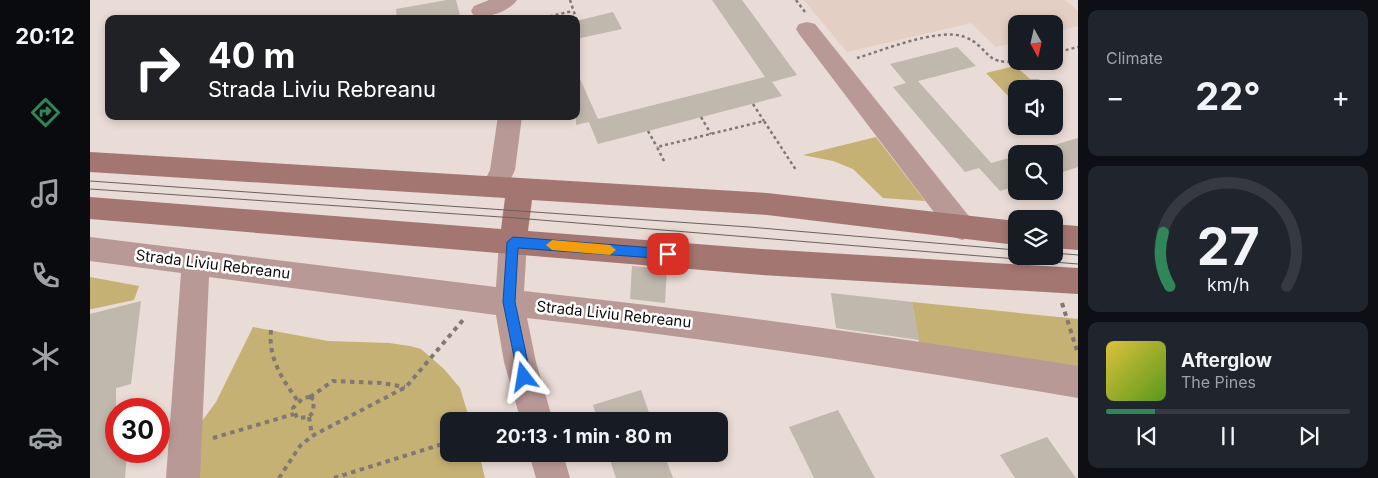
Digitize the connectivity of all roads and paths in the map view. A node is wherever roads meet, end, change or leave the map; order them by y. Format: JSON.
{"nodes":[{"id":1,"x":507,"y":0,"type":"edge"},
{"id":2,"x":570,"y":0,"type":"edge"},
{"id":3,"x":480,"y":10,"type":"edge"},
{"id":4,"x":573,"y":11,"type":"junction"},
{"id":5,"x":556,"y":15,"type":"edge"},
{"id":6,"x":575,"y":15,"type":"edge"},
{"id":7,"x":807,"y":29,"type":"dead end"},
{"id":8,"x":1078,"y":47,"type":"edge"},
{"id":9,"x":1063,"y":51,"type":"edge"},
{"id":10,"x":1008,"y":63,"type":"edge"},
{"id":11,"x":834,"y":64,"type":"junction"},
{"id":12,"x":753,"y":104,"type":"dead end"},
{"id":13,"x":701,"y":117,"type":"dead end"},
{"id":14,"x":509,"y":120,"type":"edge"},
{"id":15,"x":764,"y":121,"type":"junction"},
{"id":16,"x":648,"y":131,"type":"dead end"},
{"id":17,"x":711,"y":134,"type":"junction"},
{"id":18,"x":657,"y":147,"type":"junction"},
{"id":19,"x":90,"y":162,"type":"edge"},
{"id":20,"x":664,"y":162,"type":"dead end"},
{"id":21,"x":796,"y":170,"type":"dead end"},
{"id":22,"x":507,"y":187,"type":"junction"},
{"id":23,"x":90,"y":208,"type":"edge"},
{"id":24,"x":962,"y":228,"type":"junction"},
{"id":25,"x":1008,"y":232,"type":"edge"},
{"id":26,"x":1063,"y":237,"type":"edge"},
{"id":27,"x":1078,"y":238,"type":"edge"},
{"id":28,"x":513,"y":242,"type":"junction"},
{"id":29,"x":90,"y":249,"type":"edge"},
{"id":30,"x":196,"y":261,"type":"junction"},
{"id":31,"x":1066,"y":280,"type":"edge"},
{"id":32,"x":469,"y":298,"type":"junction"},
{"id":33,"x":509,"y":302,"type":"junction"},
{"id":34,"x":271,"y":330,"type":"dead end"},
{"id":35,"x":1078,"y":355,"type":"edge"},
{"id":36,"x":1078,"y":382,"type":"edge"},
{"id":37,"x":406,"y":387,"type":"junction"},
{"id":38,"x":310,"y":397,"type":"junction"},
{"id":39,"x":298,"y":401,"type":"junction"},
{"id":40,"x":534,"y":412,"type":"edge"},
{"id":41,"x":294,"y":414,"type":"junction"},
{"id":42,"x":309,"y":417,"type":"junction"},
{"id":43,"x":312,"y":436,"type":"junction"},
{"id":44,"x":440,"y":445,"type":"edge"},
{"id":45,"x":184,"y":446,"type":"junction"},
{"id":46,"x":182,"y":478,"type":"edge"},
{"id":47,"x":279,"y":478,"type":"edge"},
{"id":48,"x":334,"y":478,"type":"edge"}],
"edges":[{"from":1,"to":3,"type":"street"},
{"from":2,"to":4,"type":"path"},
{"from":4,"to":5,"type":"path"},
{"from":4,"to":6,"type":"path"},
{"from":7,"to":11,"type":"street"},
{"from":8,"to":9,"type":"path"},
{"from":10,"to":11,"type":"path"},
{"from":11,"to":24,"type":"street"},
{"from":12,"to":15,"type":"path"},
{"from":13,"to":17,"type":"path"},
{"from":14,"to":22,"type":"street"},
{"from":15,"to":17,"type":"path"},
{"from":15,"to":21,"type":"path"},
{"from":16,"to":18,"type":"path"},
{"from":17,"to":18,"type":"path"},
{"from":18,"to":20,"type":"path"},
{"from":19,"to":22,"type":"street"},
{"from":22,"to":24,"type":"street"},
{"from":22,"to":28,"type":"street"},
{"from":23,"to":28,"type":"street"},
{"from":24,"to":25,"type":"street"},
{"from":26,"to":27,"type":"street"},
{"from":28,"to":31,"type":"street"},
{"from":28,"to":33,"type":"street"},
{"from":29,"to":30,"type":"street","name":"Strada Liviu Rebreanu"},
{"from":30,"to":32,"type":"street","name":"Strada Liviu Rebreanu"},
{"from":30,"to":45,"type":"street"},
{"from":31,"to":35,"type":"path"},
{"from":32,"to":33,"type":"street","name":"Strada Liviu Rebreanu"},
{"from":32,"to":37,"type":"path"},
{"from":33,"to":36,"type":"street","name":"Strada Liviu Rebreanu"},
{"from":33,"to":40,"type":"street"},
{"from":34,"to":39,"type":"path"},
{"from":37,"to":38,"type":"path"},
{"from":37,"to":43,"type":"path"},
{"from":38,"to":39,"type":"path"},
{"from":38,"to":42,"type":"path"},
{"from":39,"to":41,"type":"path"},
{"from":41,"to":42,"type":"path"},
{"from":41,"to":45,"type":"path"},
{"from":42,"to":43,"type":"path"},
{"from":43,"to":47,"type":"path"},
{"from":44,"to":48,"type":"path"},
{"from":45,"to":46,"type":"street"}]}
